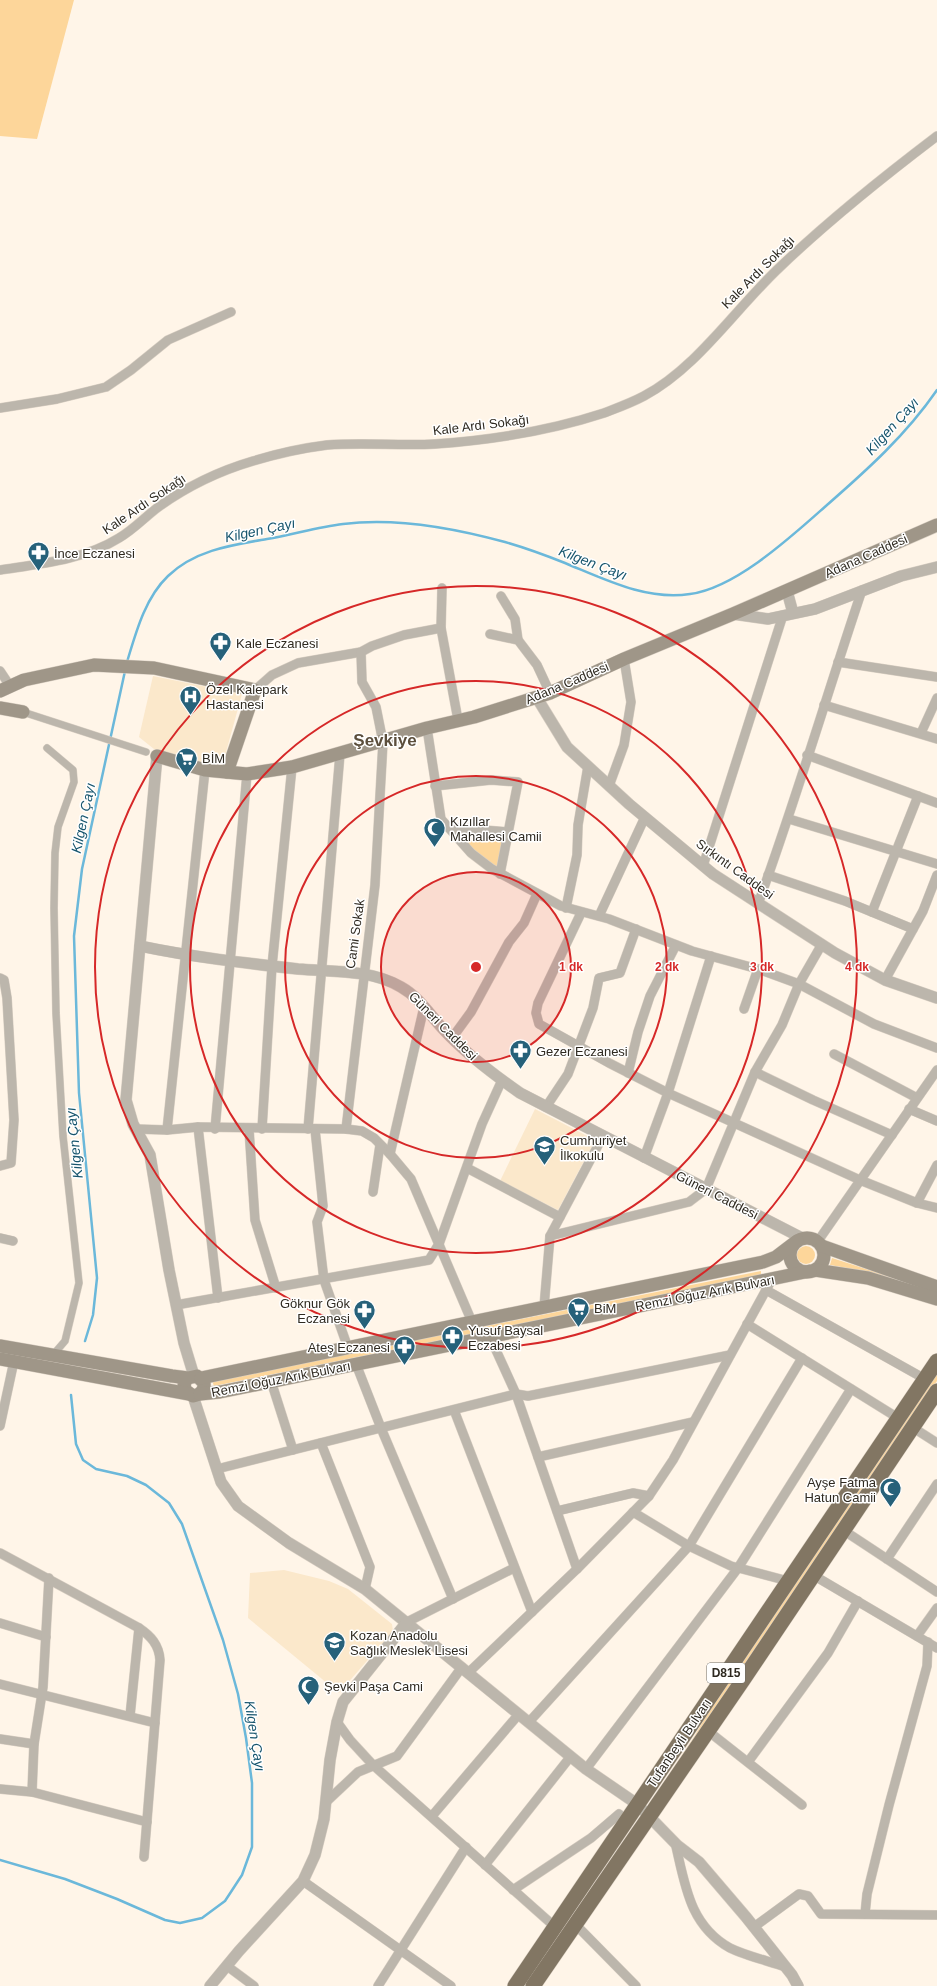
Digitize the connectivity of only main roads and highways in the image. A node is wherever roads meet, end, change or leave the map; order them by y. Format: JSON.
{"nodes":[{"id":1,"x":937,"y":517,"type":"edge"},
{"id":2,"x":937,"y":525,"type":"edge"},
{"id":3,"x":691,"y":631,"type":"junction"},
{"id":4,"x":5,"y":688,"type":"edge"},
{"id":5,"x":0,"y":708,"type":"edge"},
{"id":6,"x":23,"y":712,"type":"road end"},
{"id":7,"x":152,"y":754,"type":"road end"},
{"id":8,"x":227,"y":772,"type":"junction"},
{"id":9,"x":799,"y":1239,"type":"junction"},
{"id":10,"x":820,"y":1244,"type":"junction"},
{"id":11,"x":812,"y":1271,"type":"junction"},
{"id":12,"x":937,"y":1286,"type":"edge"},
{"id":13,"x":937,"y":1299,"type":"edge"},
{"id":14,"x":0,"y":1346,"type":"edge"},
{"id":15,"x":0,"y":1359,"type":"edge"},
{"id":16,"x":937,"y":1361,"type":"edge"},
{"id":17,"x":194,"y":1377,"type":"junction"},
{"id":18,"x":937,"y":1391,"type":"edge"},
{"id":19,"x":194,"y":1395,"type":"junction"},
{"id":20,"x":514,"y":1986,"type":"edge"},
{"id":21,"x":533,"y":1986,"type":"edge"}],
"edges":[{"from":1,"to":3,"type":"main road"},
{"from":2,"to":3,"type":"main road","name":"Adana Caddesi"},
{"from":3,"to":8,"type":"main road","name":"Adana Caddesi"},
{"from":4,"to":8,"type":"main road"},
{"from":5,"to":6,"type":"main road"},
{"from":7,"to":8,"type":"main road","name":"Adana Caddesi"},
{"from":9,"to":10,"type":"main road","name":"Güneri Caddesi"},
{"from":9,"to":11,"type":"main road"},
{"from":9,"to":17,"type":"main road","name":"Remzi Oğuz Arık Bulvarı"},
{"from":10,"to":11,"type":"main road"},
{"from":10,"to":12,"type":"main road","name":"Güneri Caddesi"},
{"from":11,"to":13,"type":"main road"},
{"from":11,"to":19,"type":"main road","name":"Remzi Oğuz Arık Bulvarı"},
{"from":14,"to":17,"type":"main road","name":"Remzi Oğuz Arık Bulvarı"},
{"from":15,"to":19,"type":"main road","name":"Remzi Oğuz Arık Bulvarı"},
{"from":16,"to":20,"type":"highway","name":"Tufanbeyli Bulvarı","number":"D815"},
{"from":17,"to":19,"type":"main road"},
{"from":18,"to":21,"type":"highway","name":"Tufanbeyli Bulvarı","number":"D815"}]}
